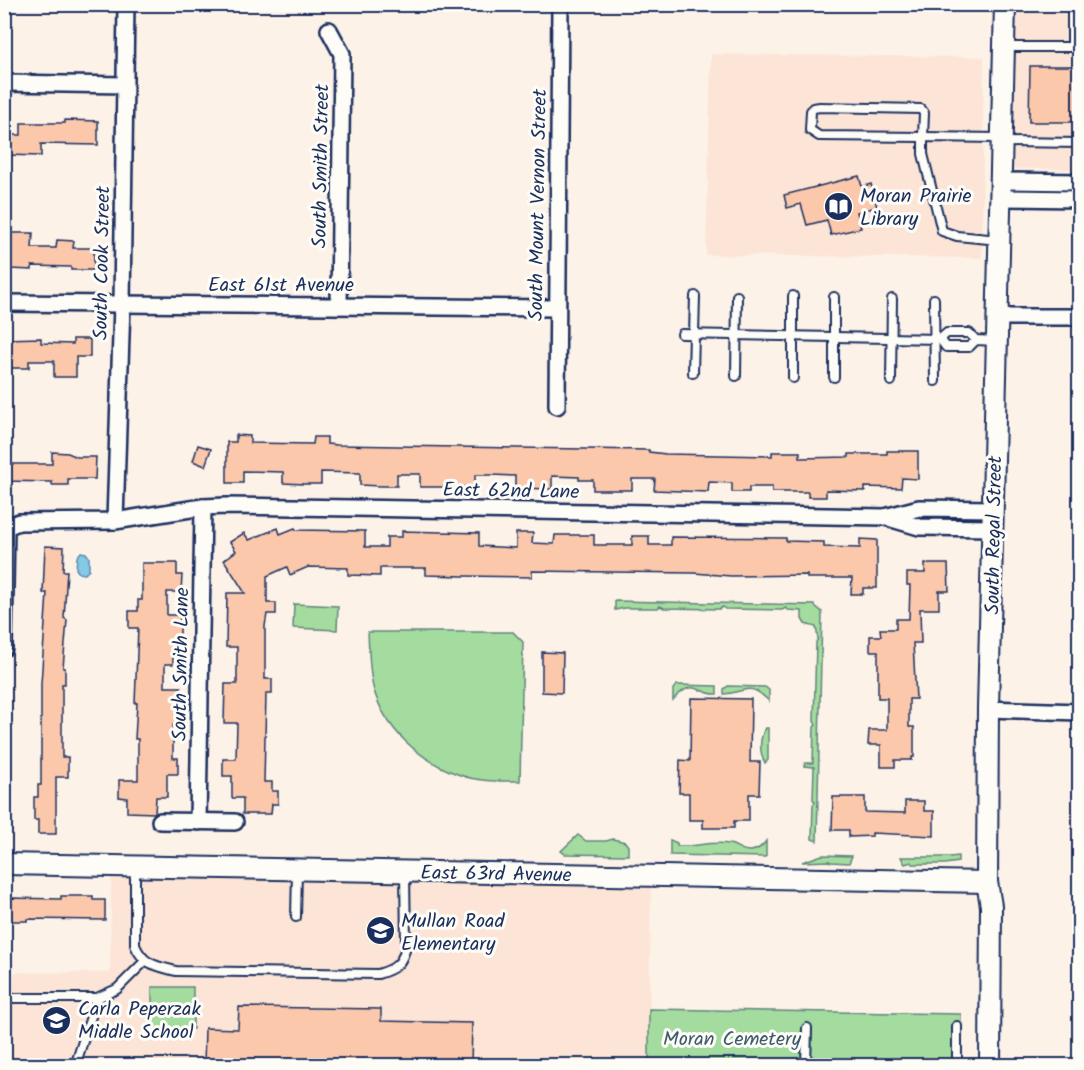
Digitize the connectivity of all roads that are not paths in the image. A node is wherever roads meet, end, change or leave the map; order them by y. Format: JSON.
{"nodes":[{"id":1,"x":126,"y":4,"type":"edge"},
{"id":2,"x":560,"y":4,"type":"edge"},
{"id":3,"x":1005,"y":4,"type":"edge"},
{"id":4,"x":1072,"y":4,"type":"edge"},
{"id":5,"x":330,"y":30,"type":"dead end"},
{"id":6,"x":1004,"y":47,"type":"junction"},
{"id":7,"x":1076,"y":47,"type":"edge"},
{"id":8,"x":4,"y":83,"type":"edge"},
{"id":9,"x":125,"y":85,"type":"junction"},
{"id":10,"x":923,"y":137,"type":"junction"},
{"id":11,"x":1002,"y":140,"type":"junction"},
{"id":12,"x":1080,"y":143,"type":"edge"},
{"id":13,"x":1080,"y":182,"type":"edge"},
{"id":14,"x":1002,"y":190,"type":"junction"},
{"id":15,"x":1080,"y":199,"type":"edge"},
{"id":16,"x":1000,"y":240,"type":"junction"},
{"id":17,"x":695,"y":296,"type":"dead end"},
{"id":18,"x":738,"y":296,"type":"dead end"},
{"id":19,"x":794,"y":296,"type":"dead end"},
{"id":20,"x":834,"y":297,"type":"dead end"},
{"id":21,"x":892,"y":299,"type":"dead end"},
{"id":22,"x":934,"y":299,"type":"dead end"},
{"id":23,"x":4,"y":303,"type":"edge"},
{"id":24,"x":122,"y":304,"type":"junction"},
{"id":25,"x":339,"y":306,"type":"junction"},
{"id":26,"x":557,"y":309,"type":"junction"},
{"id":27,"x":998,"y":317,"type":"junction"},
{"id":28,"x":1080,"y":317,"type":"edge"},
{"id":29,"x":682,"y":334,"type":"dead end"},
{"id":30,"x":694,"y":334,"type":"junction"},
{"id":31,"x":737,"y":335,"type":"junction"},
{"id":32,"x":793,"y":336,"type":"junction"},
{"id":33,"x":834,"y":337,"type":"junction"},
{"id":34,"x":892,"y":338,"type":"junction"},
{"id":35,"x":937,"y":339,"type":"junction"},
{"id":36,"x":976,"y":340,"type":"junction"},
{"id":37,"x":998,"y":341,"type":"junction"},
{"id":38,"x":693,"y":373,"type":"dead end"},
{"id":39,"x":736,"y":376,"type":"dead end"},
{"id":40,"x":834,"y":377,"type":"dead end"},
{"id":41,"x":793,"y":378,"type":"dead end"},
{"id":42,"x":891,"y":381,"type":"dead end"},
{"id":43,"x":935,"y":381,"type":"dead end"},
{"id":44,"x":557,"y":406,"type":"dead end"},
{"id":45,"x":203,"y":507,"type":"junction"},
{"id":46,"x":885,"y":517,"type":"junction"},
{"id":47,"x":994,"y":519,"type":"junction"},
{"id":48,"x":116,"y":521,"type":"junction"},
{"id":49,"x":6,"y":527,"type":"edge"},
{"id":50,"x":4,"y":648,"type":"edge"},
{"id":51,"x":988,"y":709,"type":"junction"},
{"id":52,"x":1080,"y":712,"type":"edge"},
{"id":53,"x":160,"y":821,"type":"dead end"},
{"id":54,"x":198,"y":822,"type":"junction"},
{"id":55,"x":235,"y":822,"type":"dead end"},
{"id":56,"x":4,"y":864,"type":"edge"},
{"id":57,"x":135,"y":867,"type":"junction"},
{"id":58,"x":297,"y":870,"type":"junction"},
{"id":59,"x":405,"y":872,"type":"junction"},
{"id":60,"x":987,"y":882,"type":"junction"},
{"id":61,"x":296,"y":917,"type":"dead end"},
{"id":62,"x":145,"y":961,"type":"junction"},
{"id":63,"x":4,"y":998,"type":"edge"},
{"id":64,"x":97,"y":998,"type":"junction"},
{"id":65,"x":957,"y":1026,"type":"dead end"},
{"id":66,"x":807,"y":1028,"type":"dead end"},
{"id":67,"x":75,"y":1065,"type":"edge"},
{"id":68,"x":806,"y":1065,"type":"edge"},
{"id":69,"x":957,"y":1065,"type":"edge"},
{"id":70,"x":990,"y":1065,"type":"edge"}],
"edges":[{"from":1,"to":9,"type":"street","name":"South Cook Street"},
{"from":2,"to":26,"type":"street","name":"South Mount Vernon Street"},
{"from":3,"to":6,"type":"street","name":"South Regal Street"},
{"from":4,"to":7,"type":"lane"},
{"from":5,"to":25,"type":"street","name":"South Smith Street"},
{"from":6,"to":7,"type":"lane"},
{"from":6,"to":11,"type":"street","name":"South Regal Street"},
{"from":8,"to":9,"type":"street"},
{"from":9,"to":24,"type":"street","name":"South Cook Street"},
{"from":10,"to":10,"type":"lane"},
{"from":10,"to":11,"type":"lane"},
{"from":10,"to":16,"type":"lane"},
{"from":11,"to":12,"type":"lane"},
{"from":11,"to":14,"type":"street","name":"South Regal Street"},
{"from":13,"to":14,"type":"street"},
{"from":14,"to":15,"type":"street"},
{"from":14,"to":16,"type":"street","name":"South Regal Street"},
{"from":16,"to":27,"type":"street","name":"South Regal Street"},
{"from":17,"to":30,"type":"lane"},
{"from":18,"to":31,"type":"lane"},
{"from":19,"to":32,"type":"lane"},
{"from":20,"to":33,"type":"lane"},
{"from":21,"to":34,"type":"lane"},
{"from":22,"to":35,"type":"lane"},
{"from":23,"to":24,"type":"street","name":"East 61st Avenue"},
{"from":24,"to":25,"type":"street","name":"East 61st Avenue"},
{"from":24,"to":48,"type":"street","name":"South Cook Street"},
{"from":25,"to":26,"type":"street","name":"East 61st Avenue"},
{"from":26,"to":44,"type":"street","name":"South Mount Vernon Street"},
{"from":27,"to":28,"type":"street"},
{"from":27,"to":37,"type":"street","name":"South Regal Street"},
{"from":29,"to":30,"type":"lane"},
{"from":30,"to":31,"type":"lane"},
{"from":30,"to":38,"type":"lane"},
{"from":31,"to":32,"type":"lane"},
{"from":31,"to":39,"type":"lane"},
{"from":32,"to":33,"type":"lane"},
{"from":32,"to":41,"type":"lane"},
{"from":33,"to":34,"type":"lane"},
{"from":33,"to":40,"type":"lane"},
{"from":34,"to":35,"type":"lane"},
{"from":34,"to":42,"type":"lane"},
{"from":35,"to":36,"type":"lane"},
{"from":35,"to":36,"type":"lane"},
{"from":35,"to":43,"type":"lane"},
{"from":36,"to":37,"type":"lane"},
{"from":37,"to":47,"type":"street","name":"South Regal Street"},
{"from":45,"to":46,"type":"street","name":"East 62nd Lane"},
{"from":45,"to":48,"type":"street","name":"East 62nd Lane"},
{"from":45,"to":54,"type":"street","name":"South Smith Lane"},
{"from":46,"to":47,"type":"street","name":"East 62nd Lane"},
{"from":46,"to":47,"type":"street","name":"East 62nd Lane"},
{"from":47,"to":51,"type":"street","name":"South Regal Street"},
{"from":48,"to":49,"type":"street","name":"East 62nd Lane"},
{"from":49,"to":50,"type":"street"},
{"from":51,"to":52,"type":"street"},
{"from":51,"to":60,"type":"street","name":"South Regal Street"},
{"from":53,"to":54,"type":"street"},
{"from":54,"to":55,"type":"street"},
{"from":56,"to":57,"type":"street","name":"East 63rd Avenue"},
{"from":57,"to":58,"type":"street","name":"East 63rd Avenue"},
{"from":57,"to":62,"type":"lane"},
{"from":58,"to":59,"type":"street","name":"East 63rd Avenue"},
{"from":58,"to":61,"type":"lane"},
{"from":59,"to":60,"type":"street","name":"East 63rd Avenue"},
{"from":59,"to":62,"type":"lane"},
{"from":60,"to":70,"type":"street","name":"South Regal Street"},
{"from":62,"to":64,"type":"lane"},
{"from":63,"to":64,"type":"lane"},
{"from":64,"to":67,"type":"lane"},
{"from":65,"to":69,"type":"lane"},
{"from":66,"to":68,"type":"lane"}]}
